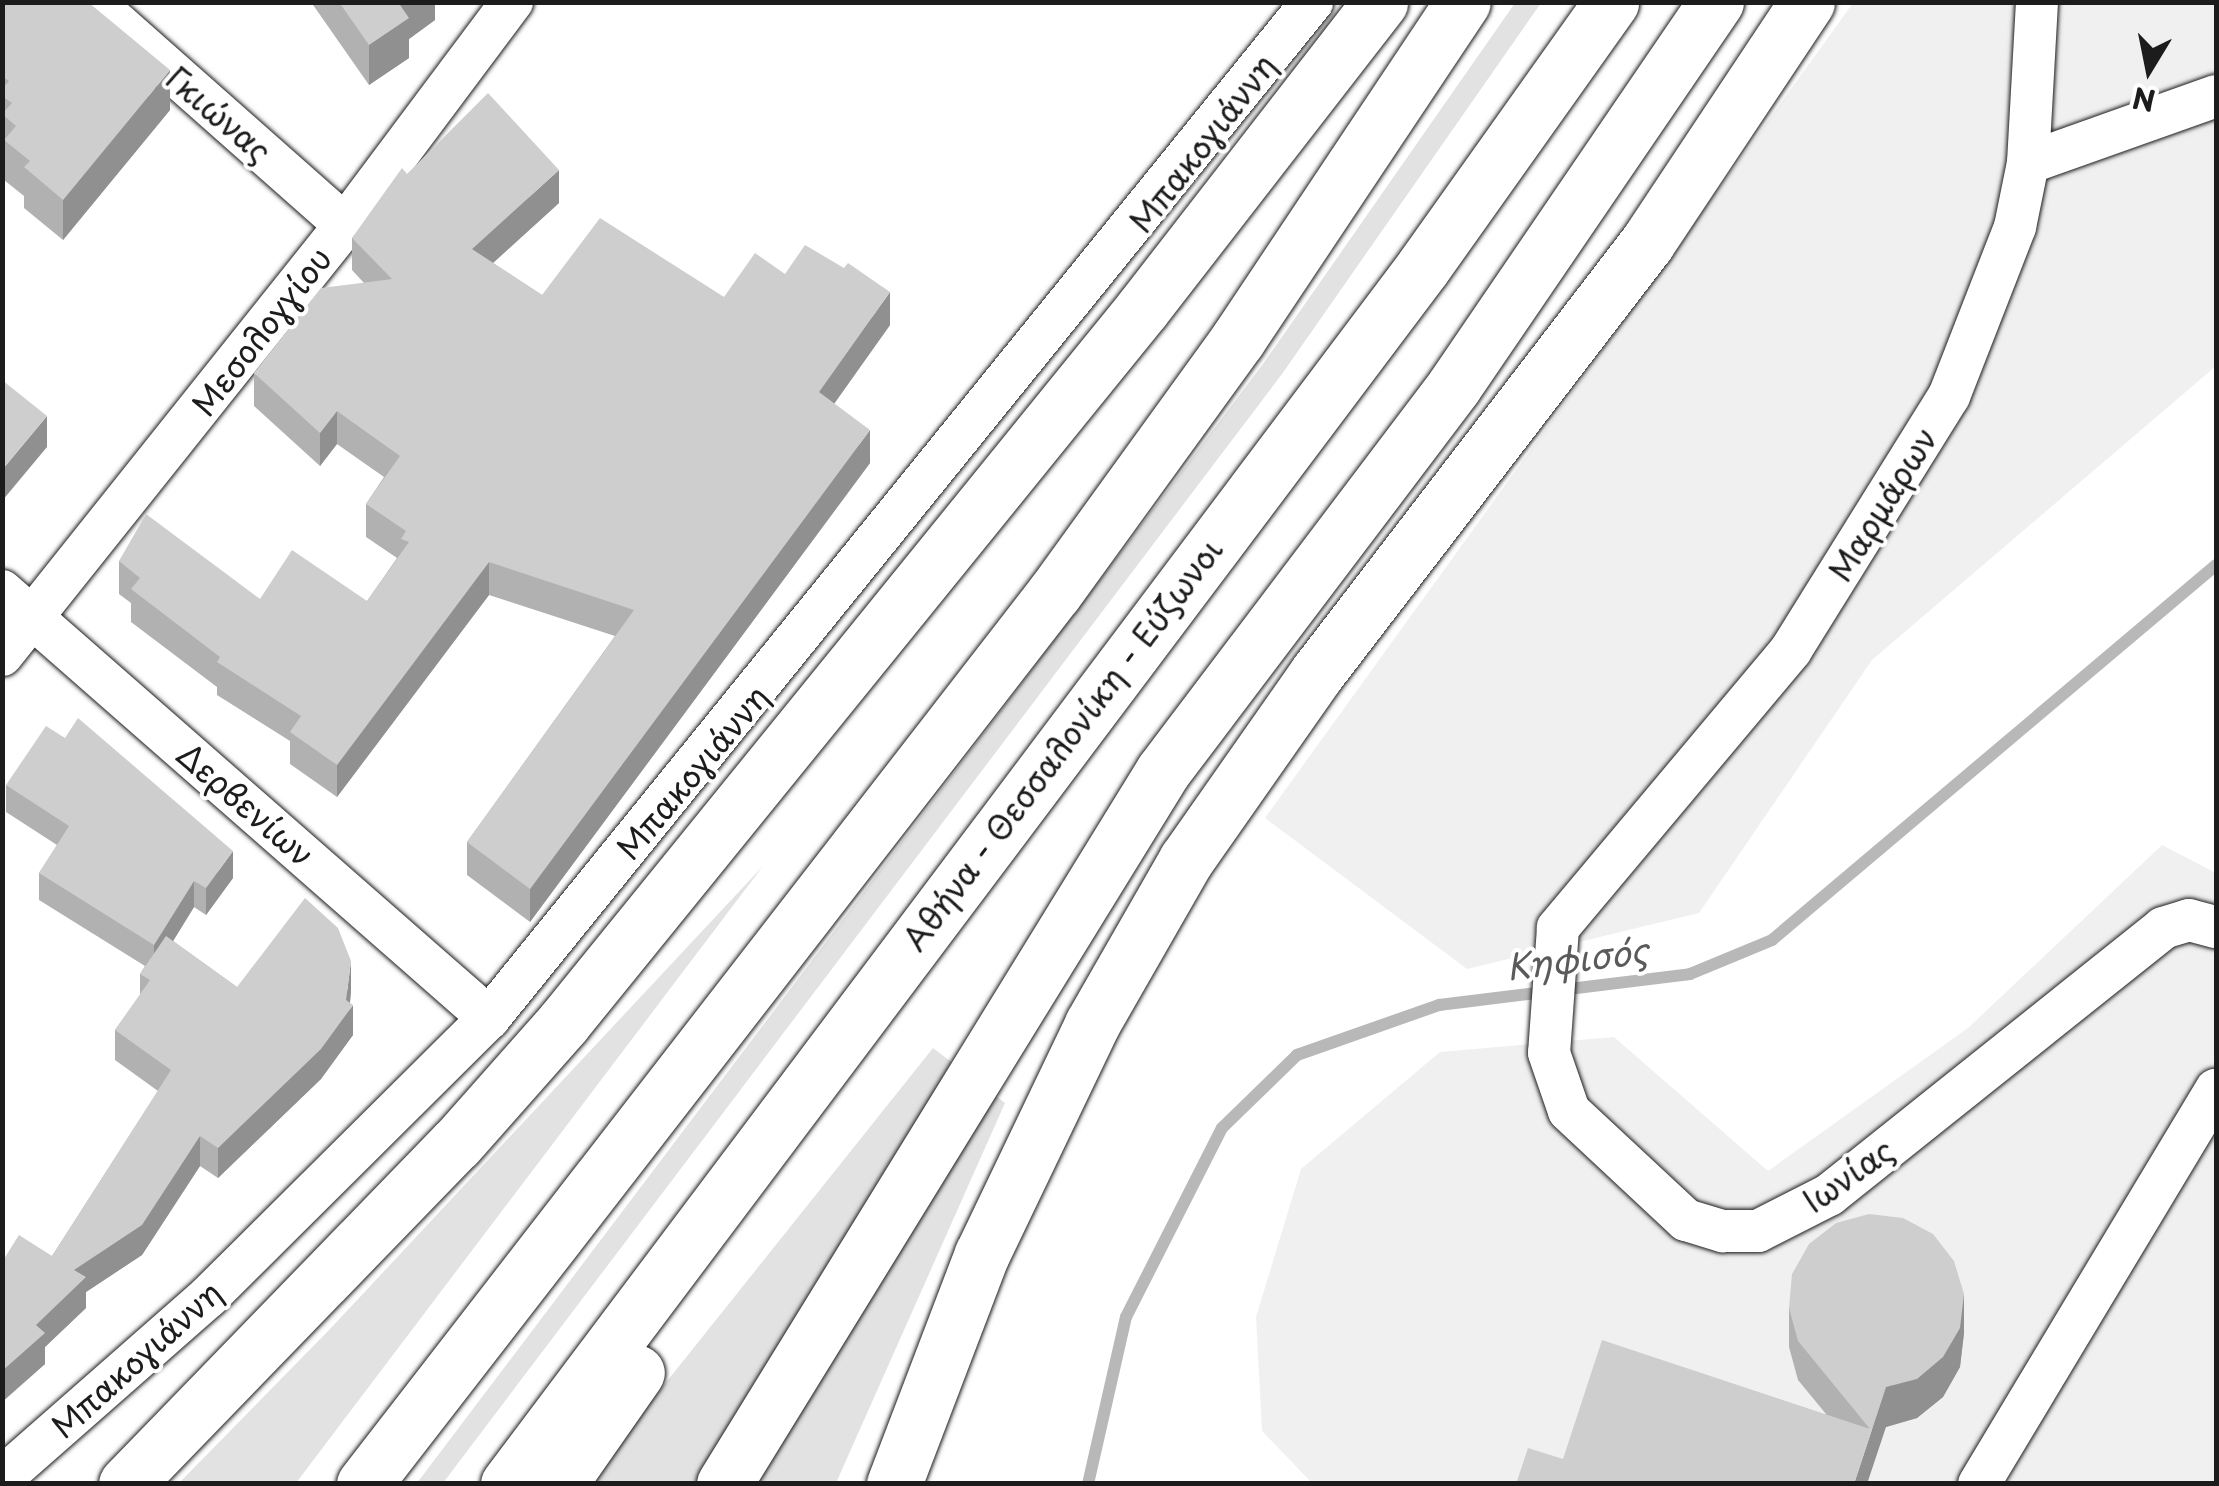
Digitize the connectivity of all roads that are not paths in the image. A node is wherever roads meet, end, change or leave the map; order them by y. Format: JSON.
{"nodes":[{"id":1,"x":92,"y":2,"type":"edge"},
{"id":2,"x":512,"y":2,"type":"edge"},
{"id":3,"x":1312,"y":2,"type":"edge"},
{"id":4,"x":1380,"y":2,"type":"edge"},
{"id":5,"x":1463,"y":2,"type":"edge"},
{"id":6,"x":1611,"y":2,"type":"edge"},
{"id":7,"x":1716,"y":2,"type":"edge"},
{"id":8,"x":1808,"y":2,"type":"edge"},
{"id":9,"x":2037,"y":2,"type":"edge"},
{"id":10,"x":2216,"y":96,"type":"edge"},
{"id":11,"x":2028,"y":163,"type":"junction"},
{"id":12,"x":346,"y":224,"type":"junction"},
{"id":13,"x":18,"y":604,"type":"edge"},
{"id":14,"x":2,"y":656,"type":"edge"},
{"id":15,"x":2216,"y":927,"type":"edge"},
{"id":16,"x":1558,"y":928,"type":"joint"},
{"id":17,"x":488,"y":1018,"type":"junction"},
{"id":18,"x":2216,"y":1090,"type":"edge"},
{"id":19,"x":733,"y":1182,"type":"junction"},
{"id":20,"x":2,"y":1478,"type":"edge"},
{"id":21,"x":126,"y":1484,"type":"edge"},
{"id":22,"x":364,"y":1484,"type":"edge"},
{"id":23,"x":508,"y":1484,"type":"edge"},
{"id":24,"x":559,"y":1484,"type":"edge"},
{"id":25,"x":724,"y":1484,"type":"edge"},
{"id":26,"x":894,"y":1484,"type":"edge"},
{"id":27,"x":1979,"y":1484,"type":"edge"}],
"edges":[{"from":1,"to":12,"type":"street","name":"Γκιώνας"},
{"from":2,"to":12,"type":"street","name":"Μεσολογγίου"},
{"from":3,"to":17,"type":"street","name":"Μπακογιάννη"},
{"from":4,"to":21,"type":"main road"},
{"from":5,"to":22,"type":"main road"},
{"from":6,"to":19,"type":"main road","name":"Αθήνα - Θεσσαλονίκη - Εύζωνοι"},
{"from":7,"to":25,"type":"main road"},
{"from":8,"to":26,"type":"main road"},
{"from":9,"to":11,"type":"street","name":"Μαρμάρων"},
{"from":10,"to":11,"type":"street"},
{"from":11,"to":16,"type":"street","name":"Μαρμάρων"},
{"from":12,"to":13,"type":"street","name":"Μεσολογγίου"},
{"from":13,"to":14,"type":"street","name":"Μεσολογγίου"},
{"from":13,"to":17,"type":"street","name":"Δερβενίων"},
{"from":15,"to":16,"type":"street","name":"Ιωνίας"},
{"from":17,"to":20,"type":"street","name":"Μπακογιάννη"},
{"from":18,"to":27,"type":"street"},
{"from":19,"to":23,"type":"main road","name":"Αθήνα - Θεσσαλονίκη - Εύζωνοι"},
{"from":19,"to":24,"type":"main road"}]}
